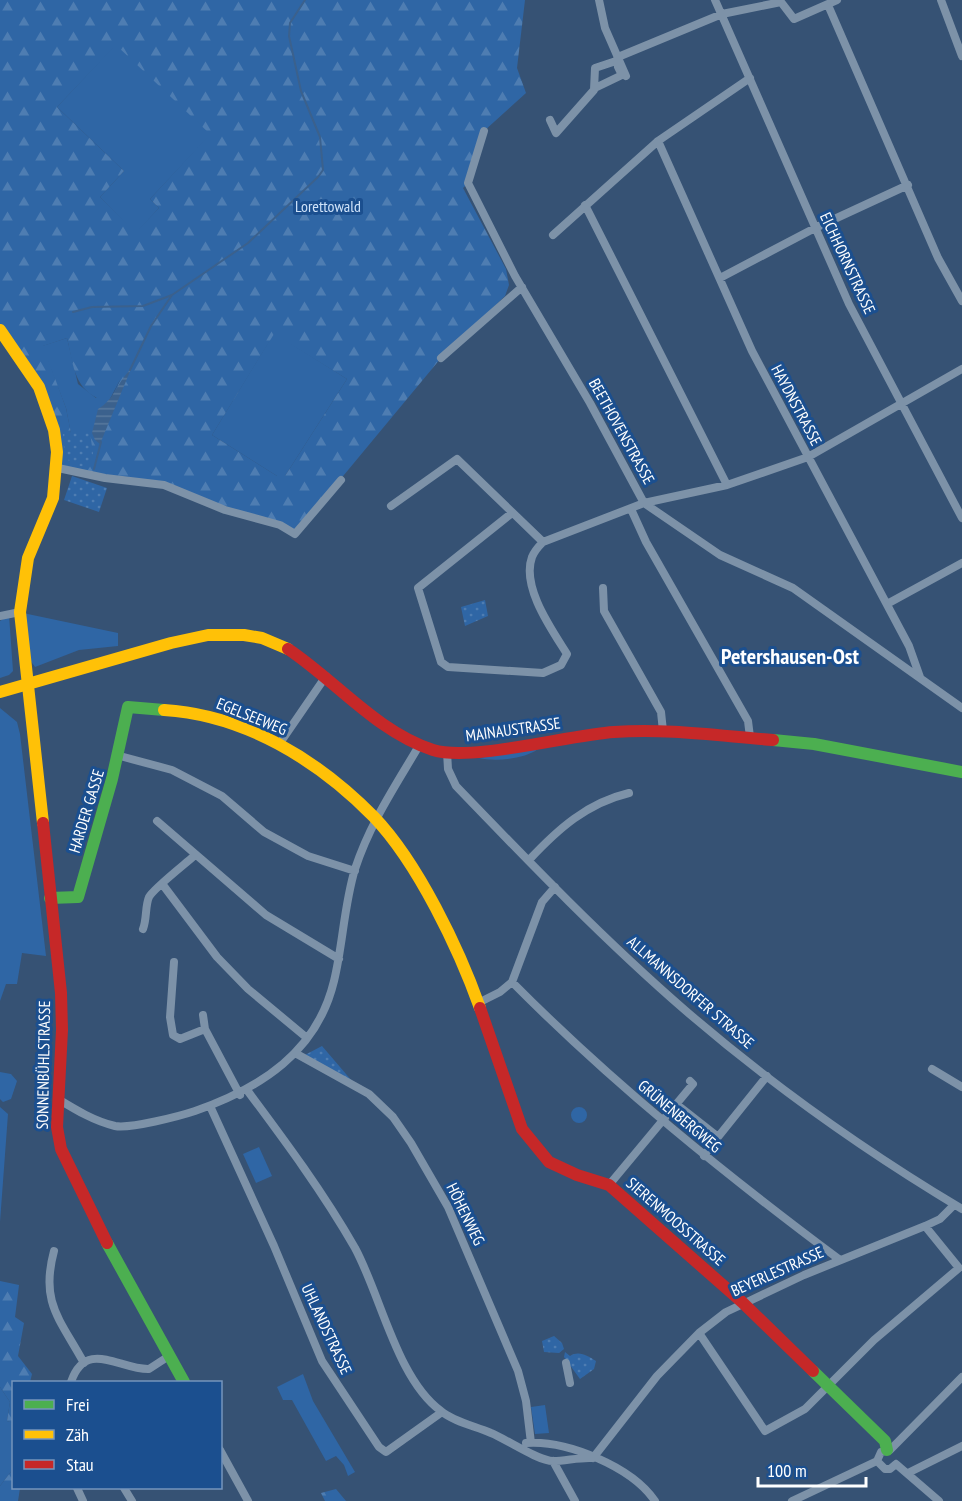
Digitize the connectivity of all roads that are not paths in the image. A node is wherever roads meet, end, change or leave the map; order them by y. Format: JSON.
{"nodes":[{"id":1,"x":599,"y":0,"type":"edge"},
{"id":2,"x":715,"y":0,"type":"edge"},
{"id":3,"x":837,"y":0,"type":"edge"},
{"id":4,"x":941,"y":0,"type":"edge"},
{"id":5,"x":828,"y":5,"type":"junction"},
{"id":6,"x":722,"y":14,"type":"junction"},
{"id":7,"x":962,"y":56,"type":"edge"},
{"id":8,"x":617,"y":59,"type":"junction"},
{"id":9,"x":626,"y":76,"type":"dead end"},
{"id":10,"x":750,"y":78,"type":"junction"},
{"id":11,"x":595,"y":88,"type":"junction"},
{"id":12,"x":550,"y":120,"type":"dead end"},
{"id":13,"x":484,"y":131,"type":"dead end"},
{"id":14,"x":658,"y":141,"type":"junction"},
{"id":15,"x":908,"y":185,"type":"junction"},
{"id":16,"x":585,"y":205,"type":"junction"},
{"id":17,"x":815,"y":228,"type":"junction"},
{"id":18,"x":553,"y":235,"type":"dead end"},
{"id":19,"x":720,"y":278,"type":"junction"},
{"id":20,"x":522,"y":287,"type":"junction"},
{"id":21,"x":962,"y":301,"type":"edge"},
{"id":22,"x":0,"y":330,"type":"edge"},
{"id":23,"x":441,"y":358,"type":"dead end"},
{"id":24,"x":962,"y":369,"type":"edge"},
{"id":25,"x":901,"y":405,"type":"junction"},
{"id":26,"x":808,"y":457,"type":"junction"},
{"id":27,"x":58,"y":468,"type":"junction"},
{"id":28,"x":341,"y":480,"type":"dead end"},
{"id":29,"x":727,"y":485,"type":"junction"},
{"id":30,"x":644,"y":503,"type":"junction"},
{"id":31,"x":391,"y":506,"type":"dead end"},
{"id":32,"x":631,"y":509,"type":"junction"},
{"id":33,"x":512,"y":513,"type":"junction"},
{"id":34,"x":962,"y":518,"type":"edge"},
{"id":35,"x":543,"y":542,"type":"junction"},
{"id":36,"x":962,"y":563,"type":"edge"},
{"id":37,"x":603,"y":588,"type":"dead end"},
{"id":38,"x":886,"y":604,"type":"junction"},
{"id":39,"x":20,"y":612,"type":"junction"},
{"id":40,"x":0,"y":616,"type":"edge"},
{"id":41,"x":326,"y":676,"type":"junction"},
{"id":42,"x":920,"y":677,"type":"junction"},
{"id":43,"x":27,"y":684,"type":"junction"},
{"id":44,"x":0,"y":692,"type":"edge"},
{"id":45,"x":128,"y":707,"type":"joint"},
{"id":46,"x":962,"y":708,"type":"edge"},
{"id":47,"x":663,"y":731,"type":"junction"},
{"id":48,"x":750,"y":737,"type":"junction"},
{"id":49,"x":280,"y":743,"type":"junction"},
{"id":50,"x":420,"y":744,"type":"junction"},
{"id":51,"x":447,"y":752,"type":"junction"},
{"id":52,"x":120,"y":756,"type":"junction"},
{"id":53,"x":962,"y":772,"type":"edge"},
{"id":54,"x":629,"y":794,"type":"dead end"},
{"id":55,"x":375,"y":818,"type":"junction"},
{"id":56,"x":157,"y":821,"type":"dead end"},
{"id":57,"x":194,"y":856,"type":"junction"},
{"id":58,"x":529,"y":860,"type":"junction"},
{"id":59,"x":355,"y":870,"type":"junction"},
{"id":60,"x":163,"y":885,"type":"junction"},
{"id":61,"x":555,"y":887,"type":"junction"},
{"id":62,"x":50,"y":898,"type":"junction"},
{"id":63,"x":143,"y":929,"type":"dead end"},
{"id":64,"x":339,"y":959,"type":"junction"},
{"id":65,"x":174,"y":962,"type":"dead end"},
{"id":66,"x":512,"y":982,"type":"junction"},
{"id":67,"x":478,"y":1003,"type":"junction"},
{"id":68,"x":203,"y":1015,"type":"dead end"},
{"id":69,"x":205,"y":1029,"type":"junction"},
{"id":70,"x":307,"y":1038,"type":"junction"},
{"id":71,"x":295,"y":1053,"type":"junction"},
{"id":72,"x":932,"y":1069,"type":"dead end"},
{"id":73,"x":767,"y":1076,"type":"junction"},
{"id":74,"x":690,"y":1081,"type":"dead end"},
{"id":75,"x":962,"y":1087,"type":"edge"},
{"id":76,"x":243,"y":1092,"type":"junction"},
{"id":77,"x":58,"y":1099,"type":"junction"},
{"id":78,"x":676,"y":1104,"type":"junction"},
{"id":79,"x":210,"y":1106,"type":"junction"},
{"id":80,"x":662,"y":1121,"type":"junction"},
{"id":81,"x":718,"y":1137,"type":"junction"},
{"id":82,"x":704,"y":1156,"type":"junction"},
{"id":83,"x":609,"y":1185,"type":"junction"},
{"id":84,"x":958,"y":1207,"type":"edge"},
{"id":85,"x":925,"y":1226,"type":"junction"},
{"id":86,"x":54,"y":1251,"type":"dead end"},
{"id":87,"x":840,"y":1260,"type":"junction"},
{"id":88,"x":742,"y":1302,"type":"junction"},
{"id":89,"x":699,"y":1333,"type":"junction"},
{"id":90,"x":169,"y":1356,"type":"junction"},
{"id":91,"x":84,"y":1363,"type":"junction"},
{"id":92,"x":566,"y":1363,"type":"dead end"},
{"id":93,"x":962,"y":1377,"type":"edge"},
{"id":94,"x":72,"y":1381,"type":"edge"},
{"id":95,"x":183,"y":1381,"type":"edge"},
{"id":96,"x":570,"y":1383,"type":"dead end"},
{"id":97,"x":828,"y":1386,"type":"junction"},
{"id":98,"x":442,"y":1413,"type":"junction"},
{"id":99,"x":531,"y":1443,"type":"junction"},
{"id":100,"x":517,"y":1444,"type":"junction"},
{"id":101,"x":962,"y":1446,"type":"edge"},
{"id":102,"x":889,"y":1450,"type":"junction"},
{"id":103,"x":222,"y":1454,"type":"edge"},
{"id":104,"x":593,"y":1458,"type":"junction"},
{"id":105,"x":553,"y":1461,"type":"junction"},
{"id":106,"x":877,"y":1461,"type":"junction"},
{"id":107,"x":896,"y":1464,"type":"junction"},
{"id":108,"x":908,"y":1473,"type":"junction"},
{"id":109,"x":248,"y":1501,"type":"edge"},
{"id":110,"x":575,"y":1501,"type":"edge"},
{"id":111,"x":655,"y":1501,"type":"edge"},
{"id":112,"x":792,"y":1501,"type":"edge"},
{"id":113,"x":939,"y":1501,"type":"edge"}],
"edges":[{"from":1,"to":8,"type":"street"},
{"from":2,"to":6,"type":"street","name":"EICHHORNSTRASSE"},
{"from":3,"to":5,"type":"street"},
{"from":4,"to":7,"type":"street"},
{"from":5,"to":6,"type":"street"},
{"from":5,"to":15,"type":"street"},
{"from":6,"to":8,"type":"street"},
{"from":6,"to":10,"type":"street","name":"EICHHORNSTRASSE"},
{"from":8,"to":9,"type":"street"},
{"from":8,"to":11,"type":"street"},
{"from":8,"to":11,"type":"street"},
{"from":10,"to":14,"type":"street"},
{"from":10,"to":17,"type":"street","name":"EICHHORNSTRASSE"},
{"from":11,"to":12,"type":"street"},
{"from":13,"to":20,"type":"street","name":"BEETHOVENSTRASSE"},
{"from":14,"to":16,"type":"street"},
{"from":14,"to":19,"type":"street","name":"HAYDNSTRASSE"},
{"from":15,"to":17,"type":"street"},
{"from":15,"to":21,"type":"street"},
{"from":16,"to":18,"type":"street"},
{"from":16,"to":29,"type":"street"},
{"from":17,"to":19,"type":"street"},
{"from":17,"to":25,"type":"street","name":"EICHHORNSTRASSE"},
{"from":19,"to":26,"type":"street","name":"HAYDNSTRASSE"},
{"from":20,"to":23,"type":"street"},
{"from":20,"to":30,"type":"street","name":"BEETHOVENSTRASSE"},
{"from":22,"to":27,"type":"street","name":"SONNENBÜHLSTRASSE"},
{"from":24,"to":25,"type":"street"},
{"from":25,"to":26,"type":"street"},
{"from":25,"to":34,"type":"street","name":"EICHHORNSTRASSE"},
{"from":26,"to":29,"type":"street"},
{"from":26,"to":38,"type":"street","name":"HAYDNSTRASSE"},
{"from":27,"to":28,"type":"street"},
{"from":27,"to":39,"type":"street","name":"SONNENBÜHLSTRASSE"},
{"from":29,"to":30,"type":"street"},
{"from":30,"to":32,"type":"street"},
{"from":30,"to":42,"type":"street","name":"BEETHOVENSTRASSE"},
{"from":31,"to":33,"type":"street"},
{"from":32,"to":35,"type":"street"},
{"from":32,"to":48,"type":"street"},
{"from":33,"to":35,"type":"street"},
{"from":33,"to":35,"type":"street"},
{"from":36,"to":38,"type":"street"},
{"from":37,"to":47,"type":"street"},
{"from":38,"to":42,"type":"street","name":"HAYDNSTRASSE"},
{"from":39,"to":40,"type":"street"},
{"from":39,"to":43,"type":"street","name":"SONNENBÜHLSTRASSE"},
{"from":41,"to":43,"type":"street","name":"MAINAUSTRASSE"},
{"from":41,"to":49,"type":"street"},
{"from":41,"to":50,"type":"street","name":"MAINAUSTRASSE"},
{"from":42,"to":46,"type":"street","name":"BEETHOVENSTRASSE"},
{"from":43,"to":44,"type":"street","name":"MAINAUSTRASSE"},
{"from":43,"to":62,"type":"street","name":"SONNENBÜHLSTRASSE"},
{"from":45,"to":49,"type":"street","name":"EGELSEEWEG"},
{"from":45,"to":52,"type":"street","name":"HARDER GASSE"},
{"from":47,"to":48,"type":"street","name":"MAINAUSTRASSE"},
{"from":47,"to":51,"type":"street","name":"MAINAUSTRASSE"},
{"from":48,"to":53,"type":"street","name":"MAINAUSTRASSE"},
{"from":49,"to":55,"type":"street","name":"EGELSEEWEG"},
{"from":50,"to":51,"type":"street","name":"MAINAUSTRASSE"},
{"from":50,"to":55,"type":"street"},
{"from":51,"to":58,"type":"street","name":"ALLMANNSDORFER STRASSE"},
{"from":52,"to":59,"type":"street"},
{"from":52,"to":62,"type":"street","name":"HARDER GASSE"},
{"from":54,"to":58,"type":"street"},
{"from":55,"to":59,"type":"street"},
{"from":55,"to":67,"type":"street","name":"SIERENMOOSSTRASSE"},
{"from":56,"to":57,"type":"street"},
{"from":57,"to":60,"type":"street"},
{"from":57,"to":64,"type":"street"},
{"from":58,"to":61,"type":"street","name":"ALLMANNSDORFER STRASSE"},
{"from":59,"to":64,"type":"street"},
{"from":60,"to":63,"type":"street"},
{"from":60,"to":70,"type":"street"},
{"from":61,"to":66,"type":"street"},
{"from":61,"to":73,"type":"street","name":"ALLMANNSDORFER STRASSE"},
{"from":62,"to":77,"type":"street","name":"SONNENBÜHLSTRASSE"},
{"from":64,"to":70,"type":"street"},
{"from":65,"to":69,"type":"street"},
{"from":66,"to":67,"type":"street"},
{"from":66,"to":80,"type":"street","name":"GRÜNENBERGWEG"},
{"from":67,"to":83,"type":"street","name":"SIERENMOOSSTRASSE"},
{"from":68,"to":69,"type":"street"},
{"from":69,"to":76,"type":"street"},
{"from":70,"to":71,"type":"street"},
{"from":71,"to":76,"type":"street"},
{"from":71,"to":99,"type":"street","name":"HÖHENWEG"},
{"from":72,"to":75,"type":"street"},
{"from":73,"to":81,"type":"street"},
{"from":73,"to":84,"type":"street","name":"ALLMANNSDORFER STRASSE"},
{"from":74,"to":78,"type":"street"},
{"from":76,"to":79,"type":"street"},
{"from":76,"to":98,"type":"street"},
{"from":77,"to":79,"type":"street"},
{"from":77,"to":90,"type":"street","name":"SONNENBÜHLSTRASSE"},
{"from":78,"to":80,"type":"street"},
{"from":78,"to":81,"type":"street"},
{"from":79,"to":98,"type":"street","name":"UHLANDSTRASSE"},
{"from":80,"to":82,"type":"street","name":"GRÜNENBERGWEG"},
{"from":80,"to":83,"type":"street"},
{"from":81,"to":82,"type":"street"},
{"from":82,"to":87,"type":"street","name":"GRÜNENBERGWEG"},
{"from":83,"to":88,"type":"street","name":"SIERENMOOSSTRASSE"},
{"from":84,"to":85,"type":"street","name":"BEYERLESTRASSE"},
{"from":85,"to":87,"type":"street","name":"BEYERLESTRASSE"},
{"from":85,"to":97,"type":"street"},
{"from":86,"to":91,"type":"street"},
{"from":87,"to":88,"type":"street","name":"BEYERLESTRASSE"},
{"from":88,"to":89,"type":"street","name":"BEYERLESTRASSE"},
{"from":88,"to":97,"type":"street","name":"SIERENMOOSSTRASSE"},
{"from":89,"to":97,"type":"street"},
{"from":89,"to":104,"type":"street","name":"BEYERLESTRASSE"},
{"from":90,"to":91,"type":"street"},
{"from":90,"to":95,"type":"street","name":"SONNENBÜHLSTRASSE"},
{"from":91,"to":94,"type":"street"},
{"from":92,"to":96,"type":"street"},
{"from":93,"to":102,"type":"street"},
{"from":97,"to":102,"type":"street","name":"SIERENMOOSSTRASSE"},
{"from":98,"to":100,"type":"street"},
{"from":99,"to":100,"type":"street"},
{"from":99,"to":104,"type":"street"},
{"from":100,"to":105,"type":"street"},
{"from":101,"to":108,"type":"street"},
{"from":102,"to":106,"type":"street"},
{"from":102,"to":107,"type":"street"},
{"from":103,"to":109,"type":"street"},
{"from":104,"to":105,"type":"street"},
{"from":104,"to":111,"type":"street"},
{"from":105,"to":110,"type":"street"},
{"from":106,"to":107,"type":"street"},
{"from":106,"to":112,"type":"street"},
{"from":107,"to":108,"type":"street"},
{"from":108,"to":113,"type":"street"}]}
